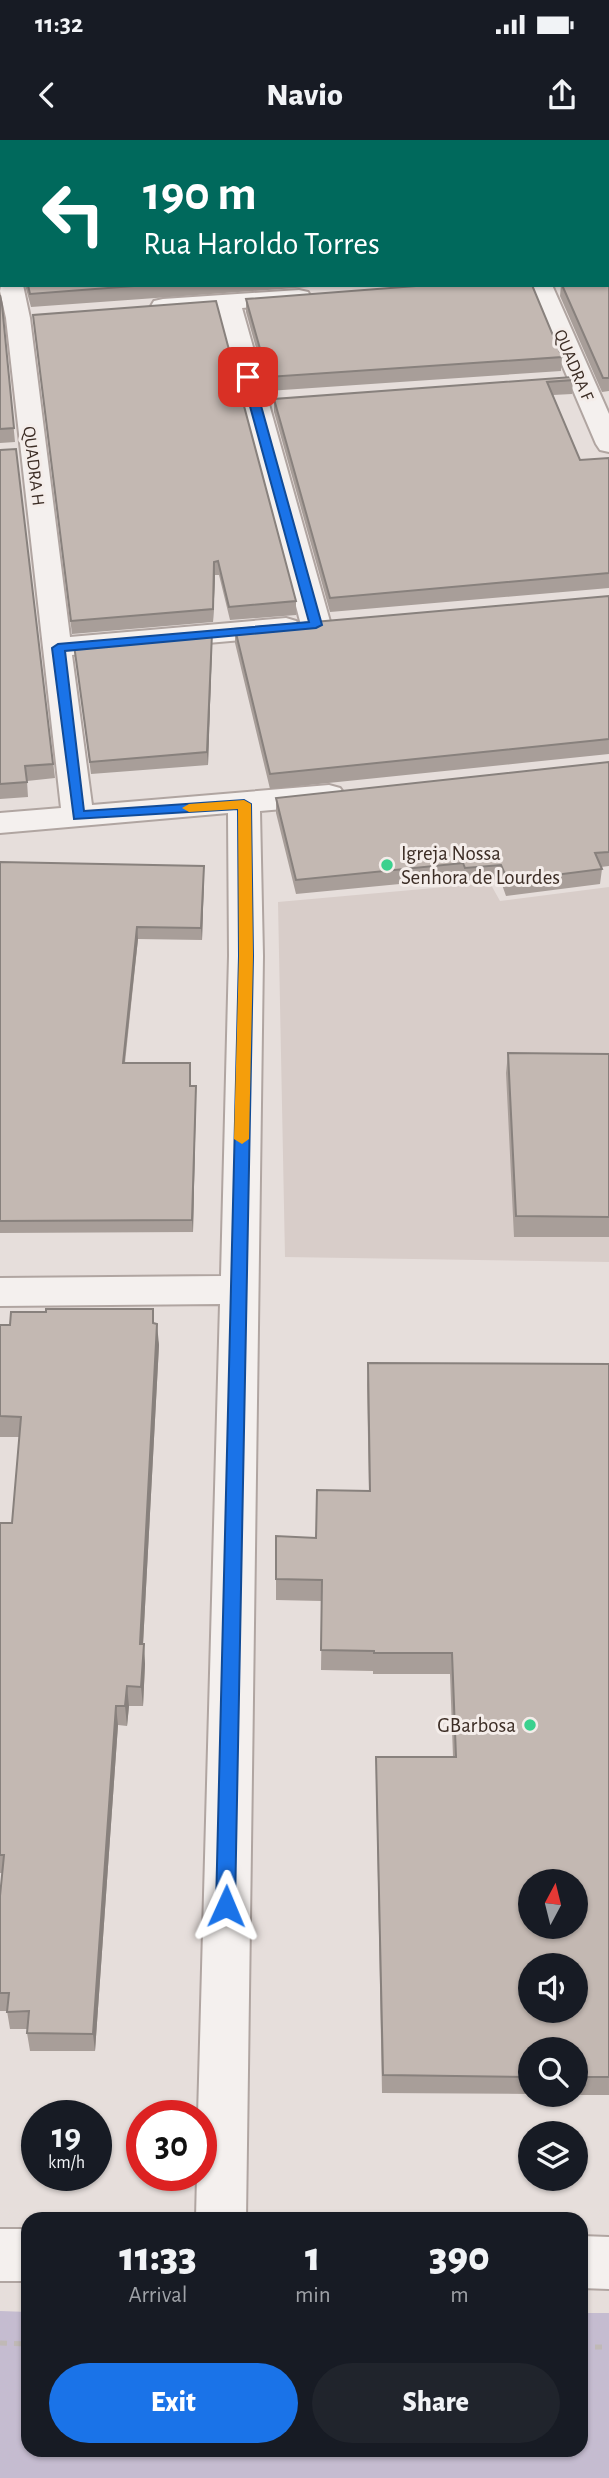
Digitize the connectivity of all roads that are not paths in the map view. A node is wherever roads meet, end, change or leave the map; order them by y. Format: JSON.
{"nodes":[{"id":1,"x":11,"y":287,"type":"edge"},
{"id":2,"x":549,"y":287,"type":"edge"},
{"id":3,"x":323,"y":295,"type":"edge"},
{"id":4,"x":228,"y":301,"type":"junction"},
{"id":5,"x":136,"y":309,"type":"edge"},
{"id":6,"x":20,"y":328,"type":"edge"},
{"id":7,"x":580,"y":380,"type":"junction"},
{"id":8,"x":552,"y":382,"type":"edge"},
{"id":9,"x":281,"y":401,"type":"edge"},
{"id":10,"x":254,"y":402,"type":"junction"},
{"id":11,"x":609,"y":444,"type":"edge"},
{"id":12,"x":58,"y":648,"type":"junction"},
{"id":13,"x":352,"y":793,"type":"edge"},
{"id":14,"x":244,"y":804,"type":"junction"},
{"id":15,"x":78,"y":816,"type":"junction"},
{"id":16,"x":0,"y":823,"type":"edge"},
{"id":17,"x":238,"y":1290,"type":"junction"},
{"id":18,"x":0,"y":1292,"type":"edge"},
{"id":19,"x":221,"y":2212,"type":"edge"},
{"id":20,"x":0,"y":2255,"type":"edge"},
{"id":21,"x":21,"y":2255,"type":"edge"},
{"id":22,"x":588,"y":2262,"type":"edge"},
{"id":23,"x":609,"y":2263,"type":"edge"}],
"edges":[{"from":1,"to":6,"type":"street","name":"QUADRA H"},
{"from":2,"to":7,"type":"street","name":"QUADRA F"},
{"from":3,"to":4,"type":"street"},
{"from":4,"to":5,"type":"street"},
{"from":4,"to":10,"type":"street"},
{"from":6,"to":12,"type":"street","name":"QUADRA H"},
{"from":7,"to":8,"type":"street"},
{"from":7,"to":11,"type":"street","name":"QUADRA F"},
{"from":9,"to":10,"type":"street"},
{"from":10,"to":12,"type":"street"},
{"from":12,"to":15,"type":"street","name":"QUADRA H"},
{"from":13,"to":14,"type":"street"},
{"from":14,"to":15,"type":"street"},
{"from":14,"to":17,"type":"street"},
{"from":15,"to":16,"type":"street"},
{"from":17,"to":18,"type":"street"},
{"from":17,"to":19,"type":"street"},
{"from":20,"to":21,"type":"street"},
{"from":22,"to":23,"type":"street"}]}
